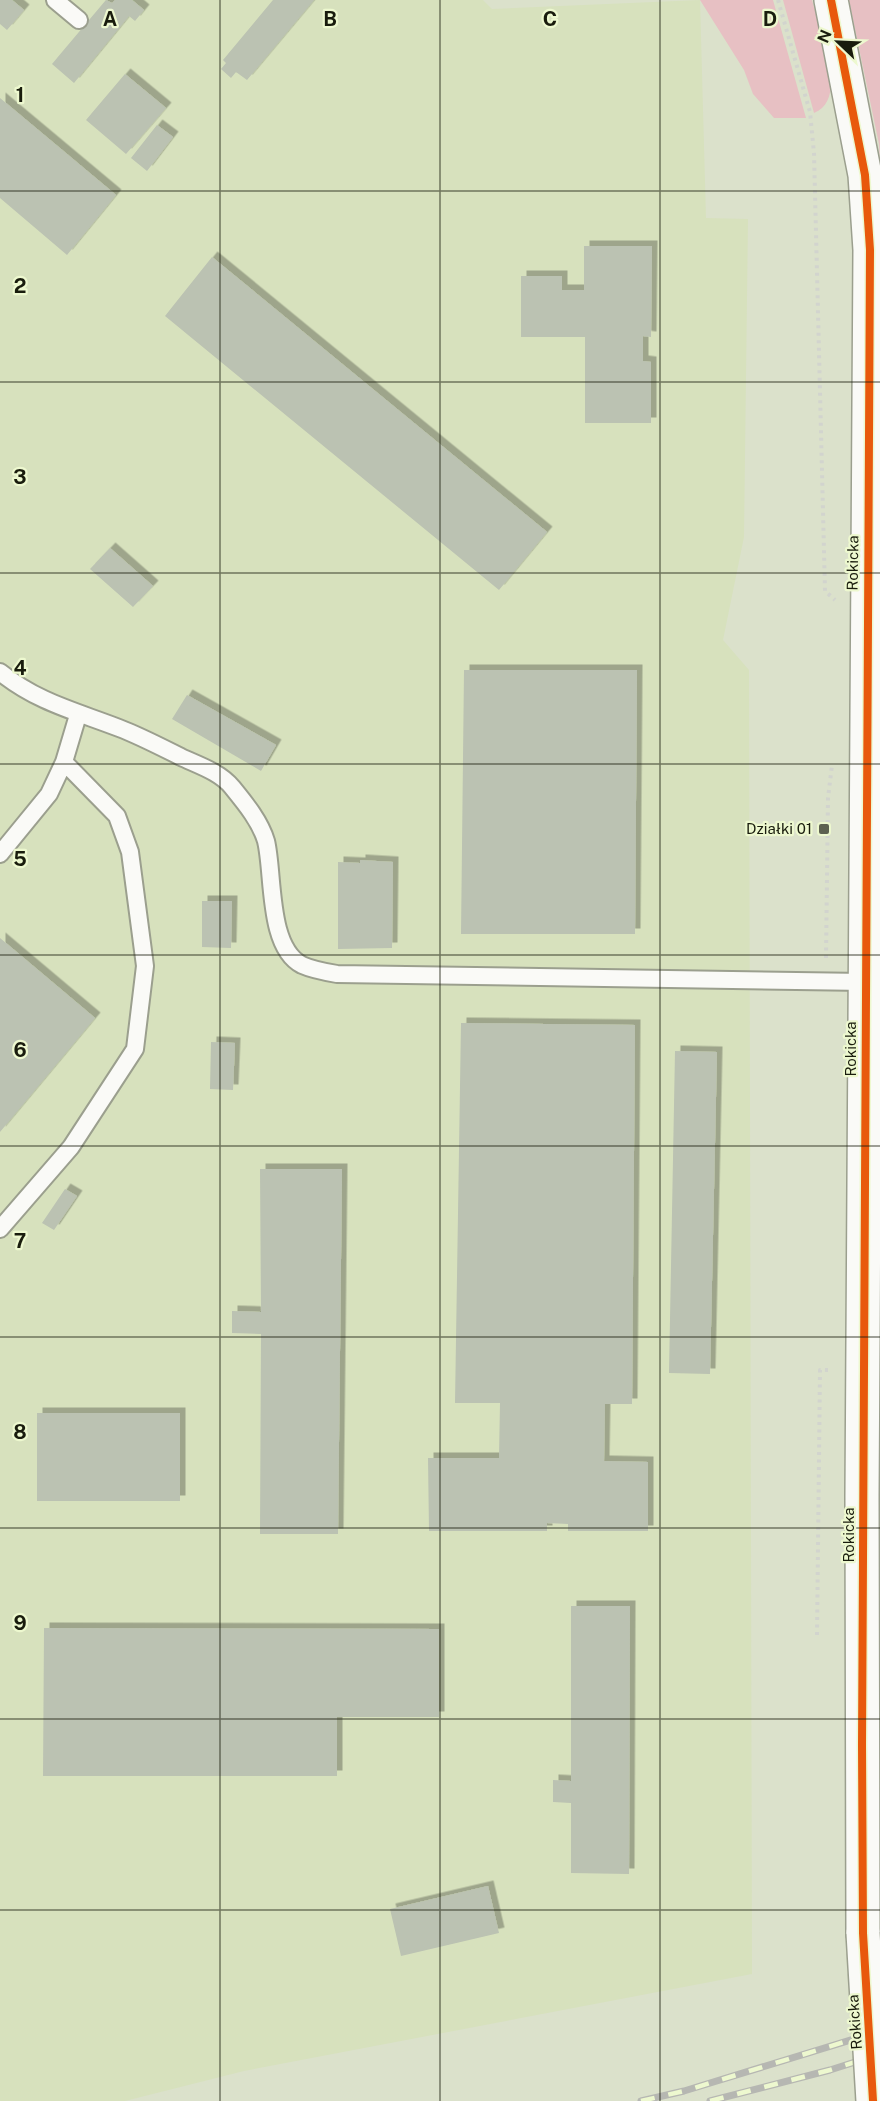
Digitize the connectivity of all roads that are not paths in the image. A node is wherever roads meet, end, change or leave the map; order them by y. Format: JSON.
{"nodes":[{"id":1,"x":56,"y":0,"type":"edge"},
{"id":2,"x":831,"y":0,"type":"edge"},
{"id":3,"x":80,"y":20,"type":"dead end"},
{"id":4,"x":0,"y":672,"type":"edge"},
{"id":5,"x":78,"y":715,"type":"junction"},
{"id":6,"x":64,"y":762,"type":"junction"},
{"id":7,"x":0,"y":855,"type":"edge"},
{"id":8,"x":865,"y":982,"type":"junction"},
{"id":9,"x":0,"y":1229,"type":"edge"},
{"id":10,"x":873,"y":2101,"type":"edge"}],
"edges":[{"from":1,"to":3,"type":"lane"},
{"from":2,"to":8,"type":"street","name":"Rokicka"},
{"from":4,"to":5,"type":"lane"},
{"from":5,"to":6,"type":"lane"},
{"from":5,"to":8,"type":"lane"},
{"from":6,"to":7,"type":"lane"},
{"from":6,"to":9,"type":"lane"},
{"from":8,"to":10,"type":"street","name":"Rokicka","bridge":true}]}
